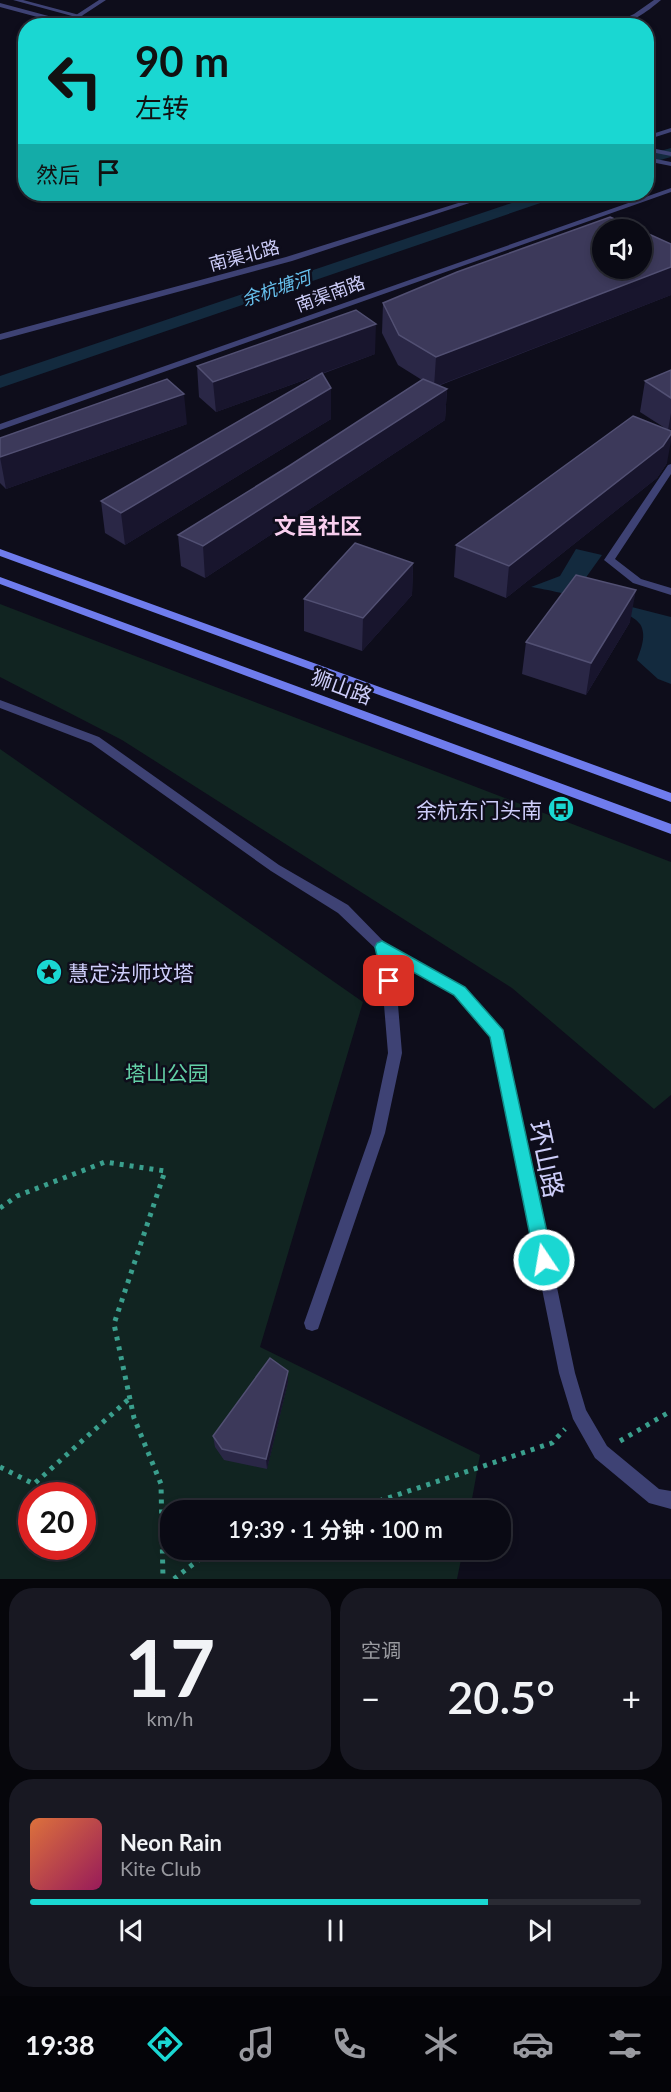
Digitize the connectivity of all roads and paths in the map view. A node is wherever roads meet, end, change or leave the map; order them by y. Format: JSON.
{"nodes":[{"id":1,"x":16,"y":0,"type":"edge"},
{"id":2,"x":103,"y":0,"type":"edge"},
{"id":3,"x":658,"y":0,"type":"edge"},
{"id":4,"x":0,"y":5,"type":"edge"},
{"id":5,"x":78,"y":15,"type":"junction"},
{"id":6,"x":50,"y":18,"type":"edge"},
{"id":7,"x":89,"y":18,"type":"edge"},
{"id":8,"x":629,"y":18,"type":"edge"},
{"id":9,"x":671,"y":130,"type":"edge"},
{"id":10,"x":654,"y":135,"type":"edge"},
{"id":11,"x":654,"y":151,"type":"edge"},
{"id":12,"x":671,"y":154,"type":"edge"},
{"id":13,"x":654,"y":161,"type":"edge"},
{"id":14,"x":671,"y":164,"type":"edge"},
{"id":15,"x":671,"y":190,"type":"edge"},
{"id":16,"x":654,"y":196,"type":"edge"},
{"id":17,"x":471,"y":201,"type":"edge"},
{"id":18,"x":640,"y":201,"type":"edge"},
{"id":19,"x":0,"y":337,"type":"edge"},
{"id":20,"x":0,"y":426,"type":"edge"},
{"id":21,"x":671,"y":467,"type":"edge"},
{"id":22,"x":0,"y":552,"type":"edge"},
{"id":23,"x":0,"y":580,"type":"edge"},
{"id":24,"x":671,"y":592,"type":"edge"},
{"id":25,"x":0,"y":704,"type":"edge"},
{"id":26,"x":671,"y":798,"type":"edge"},
{"id":27,"x":671,"y":829,"type":"edge"},
{"id":28,"x":382,"y":947,"type":"junction"},
{"id":29,"x":0,"y":1208,"type":"edge"},
{"id":30,"x":312,"y":1323,"type":"dead end"},
{"id":31,"x":130,"y":1398,"type":"junction"},
{"id":32,"x":671,"y":1411,"type":"edge"},
{"id":33,"x":579,"y":1413,"type":"junction"},
{"id":34,"x":602,"y":1452,"type":"junction"},
{"id":35,"x":0,"y":1467,"type":"edge"},
{"id":36,"x":382,"y":1500,"type":"edge"},
{"id":37,"x":671,"y":1500,"type":"edge"},
{"id":38,"x":198,"y":1560,"type":"edge"},
{"id":39,"x":163,"y":1579,"type":"edge"},
{"id":40,"x":174,"y":1579,"type":"edge"}],
"edges":[{"from":1,"to":5,"type":"street"},
{"from":2,"to":5,"type":"street"},
{"from":3,"to":8,"type":"street"},
{"from":4,"to":6,"type":"street"},
{"from":5,"to":7,"type":"street"},
{"from":9,"to":10,"type":"street"},
{"from":11,"to":12,"type":"street"},
{"from":13,"to":14,"type":"street"},
{"from":15,"to":16,"type":"street","name":"南渠南路"},
{"from":17,"to":19,"type":"street","name":"南渠北路"},
{"from":18,"to":20,"type":"street","name":"南渠南路"},
{"from":21,"to":24,"type":"street"},
{"from":22,"to":26,"type":"main road","name":"狮山路"},
{"from":23,"to":27,"type":"main road","name":"狮山路"},
{"from":25,"to":28,"type":"street","name":"环山路"},
{"from":28,"to":30,"type":"street"},
{"from":28,"to":33,"type":"street","name":"环山路"},
{"from":29,"to":31,"type":"path"},
{"from":31,"to":35,"type":"path"},
{"from":31,"to":39,"type":"path"},
{"from":32,"to":34,"type":"path"},
{"from":33,"to":34,"type":"street","name":"环山路"},
{"from":33,"to":36,"type":"path"},
{"from":34,"to":37,"type":"street","name":"环山路"},
{"from":38,"to":40,"type":"path"}]}
